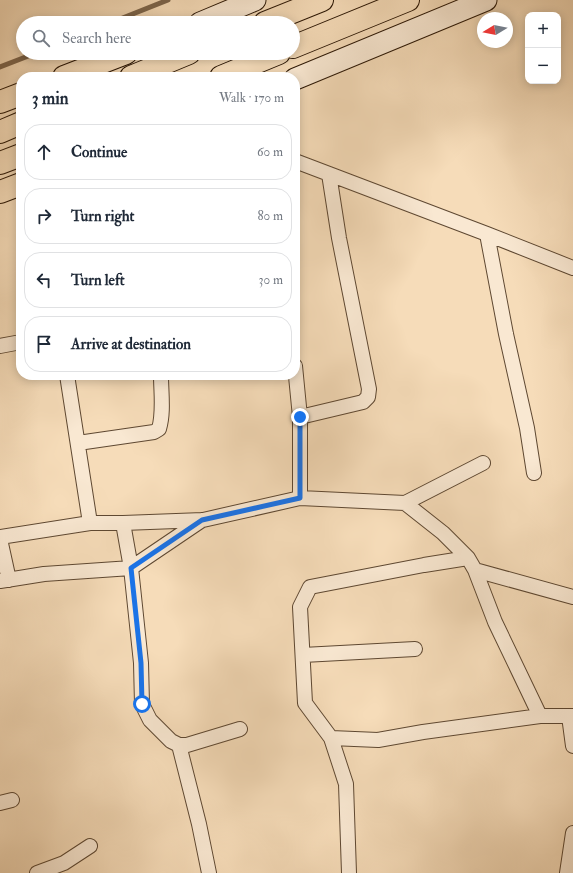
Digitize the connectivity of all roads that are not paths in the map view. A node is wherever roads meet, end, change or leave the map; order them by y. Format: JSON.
{"nodes":[{"id":1,"x":255,"y":0,"type":"edge"},
{"id":2,"x":408,"y":0,"type":"edge"},
{"id":3,"x":486,"y":0,"type":"edge"},
{"id":4,"x":313,"y":4,"type":"edge"},
{"id":5,"x":217,"y":16,"type":"edge"},
{"id":6,"x":283,"y":16,"type":"edge"},
{"id":7,"x":300,"y":44,"type":"edge"},
{"id":8,"x":108,"y":60,"type":"edge"},
{"id":9,"x":161,"y":60,"type":"edge"},
{"id":10,"x":262,"y":60,"type":"edge"},
{"id":11,"x":77,"y":72,"type":"edge"},
{"id":12,"x":140,"y":72,"type":"edge"},
{"id":13,"x":233,"y":72,"type":"edge"},
{"id":14,"x":300,"y":77,"type":"edge"},
{"id":15,"x":16,"y":96,"type":"edge"},
{"id":16,"x":0,"y":102,"type":"edge"},
{"id":17,"x":16,"y":125,"type":"edge"},
{"id":18,"x":0,"y":132,"type":"edge"},
{"id":19,"x":16,"y":157,"type":"edge"},
{"id":20,"x":0,"y":163,"type":"edge"},
{"id":21,"x":300,"y":163,"type":"edge"},
{"id":22,"x":329,"y":174,"type":"junction"},
{"id":23,"x":16,"y":186,"type":"edge"},
{"id":24,"x":0,"y":192,"type":"edge"},
{"id":25,"x":487,"y":234,"type":"junction"},
{"id":26,"x":573,"y":268,"type":"edge"},
{"id":27,"x":16,"y":343,"type":"edge"},
{"id":28,"x":0,"y":346,"type":"edge"},
{"id":29,"x":68,"y":380,"type":"edge"},
{"id":30,"x":161,"y":380,"type":"edge"},
{"id":31,"x":296,"y":380,"type":"edge"},
{"id":32,"x":300,"y":417,"type":"junction"},
{"id":33,"x":78,"y":442,"type":"junction"},
{"id":34,"x":483,"y":462,"type":"dead end"},
{"id":35,"x":534,"y":473,"type":"dead end"},
{"id":36,"x":300,"y":498,"type":"junction"},
{"id":37,"x":405,"y":503,"type":"junction"},
{"id":38,"x":202,"y":520,"type":"junction"},
{"id":39,"x":90,"y":523,"type":"junction"},
{"id":40,"x":123,"y":523,"type":"junction"},
{"id":41,"x":0,"y":538,"type":"edge"},
{"id":42,"x":472,"y":564,"type":"junction"},
{"id":43,"x":131,"y":568,"type":"junction"},
{"id":44,"x":5,"y":580,"type":"edge"},
{"id":45,"x":573,"y":597,"type":"edge"},
{"id":46,"x":415,"y":649,"type":"dead end"},
{"id":47,"x":303,"y":655,"type":"junction"},
{"id":48,"x":540,"y":716,"type":"junction"},
{"id":49,"x":571,"y":716,"type":"edge"},
{"id":50,"x":240,"y":730,"type":"dead end"},
{"id":51,"x":331,"y":738,"type":"junction"},
{"id":52,"x":179,"y":745,"type":"junction"},
{"id":53,"x":573,"y":746,"type":"edge"},
{"id":54,"x":573,"y":833,"type":"edge"},
{"id":55,"x":90,"y":846,"type":"dead end"},
{"id":56,"x":37,"y":873,"type":"edge"},
{"id":57,"x":209,"y":873,"type":"edge"},
{"id":58,"x":349,"y":873,"type":"edge"},
{"id":59,"x":567,"y":873,"type":"edge"}],
"edges":[{"from":1,"to":5,"type":"street"},
{"from":2,"to":7,"type":"highway"},
{"from":3,"to":14,"type":"street"},
{"from":4,"to":6,"type":"highway"},
{"from":8,"to":11,"type":"highway"},
{"from":9,"to":12,"type":"highway"},
{"from":10,"to":13,"type":"highway"},
{"from":15,"to":16,"type":"highway"},
{"from":17,"to":18,"type":"highway"},
{"from":19,"to":20,"type":"highway"},
{"from":21,"to":22,"type":"street"},
{"from":22,"to":25,"type":"street"},
{"from":22,"to":32,"type":"street"},
{"from":23,"to":24,"type":"highway"},
{"from":25,"to":26,"type":"street"},
{"from":25,"to":35,"type":"street"},
{"from":27,"to":28,"type":"street"},
{"from":29,"to":33,"type":"street"},
{"from":30,"to":33,"type":"street"},
{"from":31,"to":32,"type":"street"},
{"from":32,"to":36,"type":"street"},
{"from":33,"to":39,"type":"street"},
{"from":34,"to":37,"type":"street"},
{"from":36,"to":37,"type":"street"},
{"from":36,"to":38,"type":"street"},
{"from":37,"to":42,"type":"street"},
{"from":38,"to":40,"type":"street"},
{"from":38,"to":43,"type":"street"},
{"from":39,"to":40,"type":"street"},
{"from":39,"to":41,"type":"street"},
{"from":40,"to":43,"type":"street"},
{"from":41,"to":44,"type":"street"},
{"from":42,"to":45,"type":"street"},
{"from":42,"to":47,"type":"street"},
{"from":42,"to":48,"type":"street"},
{"from":43,"to":44,"type":"street"},
{"from":43,"to":52,"type":"street"},
{"from":46,"to":47,"type":"street"},
{"from":47,"to":51,"type":"street"},
{"from":48,"to":49,"type":"street"},
{"from":48,"to":51,"type":"street"},
{"from":49,"to":53,"type":"street"},
{"from":50,"to":52,"type":"street"},
{"from":51,"to":58,"type":"street"},
{"from":52,"to":57,"type":"street"},
{"from":54,"to":59,"type":"street"},
{"from":55,"to":56,"type":"street"}]}
